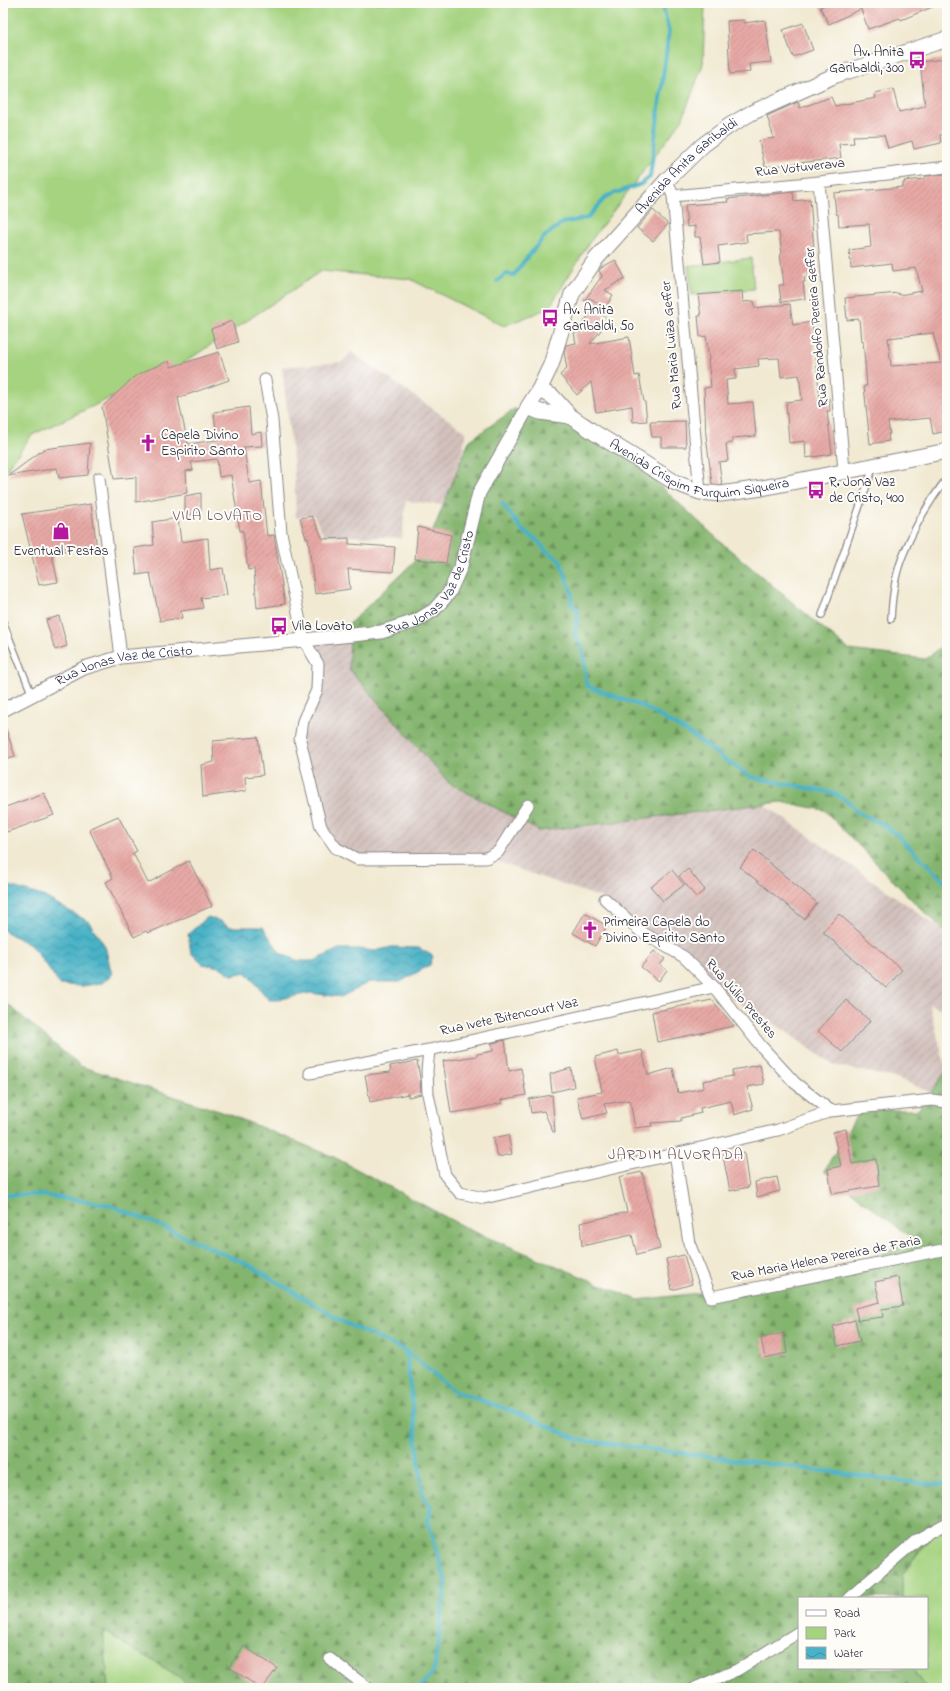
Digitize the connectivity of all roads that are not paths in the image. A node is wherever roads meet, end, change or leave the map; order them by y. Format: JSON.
{"nodes":[{"id":1,"x":947,"y":39,"type":"edge"},
{"id":2,"x":947,"y":167,"type":"edge"},
{"id":3,"x":667,"y":180,"type":"junction"},
{"id":4,"x":819,"y":182,"type":"junction"},
{"id":5,"x":673,"y":196,"type":"junction"},
{"id":6,"x":265,"y":380,"type":"dead end"},
{"id":7,"x":539,"y":390,"type":"junction"},
{"id":8,"x":528,"y":407,"type":"junction"},
{"id":9,"x":570,"y":416,"type":"junction"},
{"id":10,"x":947,"y":450,"type":"edge"},
{"id":11,"x":875,"y":464,"type":"junction"},
{"id":12,"x":844,"y":470,"type":"junction"},
{"id":13,"x":100,"y":478,"type":"dead end"},
{"id":14,"x":947,"y":478,"type":"edge"},
{"id":15,"x":700,"y":492,"type":"junction"},
{"id":16,"x":822,"y":615,"type":"dead end"},
{"id":17,"x":890,"y":619,"type":"dead end"},
{"id":18,"x":3,"y":622,"type":"edge"},
{"id":19,"x":304,"y":640,"type":"junction"},
{"id":20,"x":121,"y":657,"type":"junction"},
{"id":21,"x":32,"y":695,"type":"junction"},
{"id":22,"x":3,"y":710,"type":"edge"},
{"id":23,"x":528,"y":805,"type":"dead end"},
{"id":24,"x":605,"y":899,"type":"dead end"},
{"id":25,"x":714,"y":987,"type":"junction"},
{"id":26,"x":429,"y":1050,"type":"junction"},
{"id":27,"x":310,"y":1074,"type":"dead end"},
{"id":28,"x":947,"y":1102,"type":"edge"},
{"id":29,"x":832,"y":1111,"type":"junction"},
{"id":30,"x":675,"y":1153,"type":"junction"},
{"id":31,"x":947,"y":1250,"type":"edge"},
{"id":32,"x":947,"y":1523,"type":"edge"},
{"id":33,"x":850,"y":1597,"type":"edge"},
{"id":34,"x":798,"y":1633,"type":"edge"},
{"id":35,"x":330,"y":1659,"type":"dead end"},
{"id":36,"x":368,"y":1688,"type":"edge"},
{"id":37,"x":695,"y":1688,"type":"edge"}],
"edges":[{"from":1,"to":3,"type":"main road","name":"Avenida Anita Garibaldi"},
{"from":2,"to":4,"type":"street","name":"Rua Votuverava"},
{"from":3,"to":5,"type":"street"},
{"from":3,"to":7,"type":"main road","name":"Avenida Anita Garibaldi"},
{"from":4,"to":5,"type":"street","name":"Rua Votuverava"},
{"from":4,"to":12,"type":"street","name":"Rua Randolfo Pereira Geffer"},
{"from":5,"to":15,"type":"street","name":"Rua Maria Luiza Geffer"},
{"from":6,"to":19,"type":"street"},
{"from":7,"to":8,"type":"main road","name":"Avenida Anita Garibaldi"},
{"from":7,"to":9,"type":"main road","name":"Avenida Crispim Furquim Siqueira"},
{"from":8,"to":9,"type":"main road"},
{"from":8,"to":19,"type":"street","name":"Rua Jonas Vaz de Cristo"},
{"from":9,"to":15,"type":"main road","name":"Avenida Crispim Furquim Siqueira"},
{"from":10,"to":11,"type":"main road","name":"Avenida Crispim Furquim Siqueira"},
{"from":11,"to":12,"type":"main road","name":"Avenida Crispim Furquim Siqueira"},
{"from":11,"to":16,"type":"lane"},
{"from":12,"to":15,"type":"main road","name":"Avenida Crispim Furquim Siqueira"},
{"from":13,"to":20,"type":"street"},
{"from":14,"to":17,"type":"lane"},
{"from":18,"to":21,"type":"lane"},
{"from":19,"to":20,"type":"street","name":"Rua Jonas Vaz de Cristo"},
{"from":19,"to":23,"type":"street"},
{"from":20,"to":21,"type":"street","name":"Rua Jonas Vaz de Cristo"},
{"from":21,"to":22,"type":"street","name":"Rua Jonas Vaz de Cristo"},
{"from":24,"to":25,"type":"street","name":"Rua Júlio Prestes"},
{"from":25,"to":26,"type":"street","name":"Rua Ivete Bitencourt Vaz"},
{"from":25,"to":29,"type":"street","name":"Rua Júlio Prestes"},
{"from":26,"to":27,"type":"street","name":"Rua Ivete Bitencourt Vaz"},
{"from":26,"to":30,"type":"street"},
{"from":28,"to":29,"type":"street"},
{"from":29,"to":30,"type":"street"},
{"from":30,"to":31,"type":"street","name":"Rua Maria Helena Pereira de Faria"},
{"from":32,"to":33,"type":"street"},
{"from":34,"to":37,"type":"street"},
{"from":35,"to":36,"type":"street"}]}
